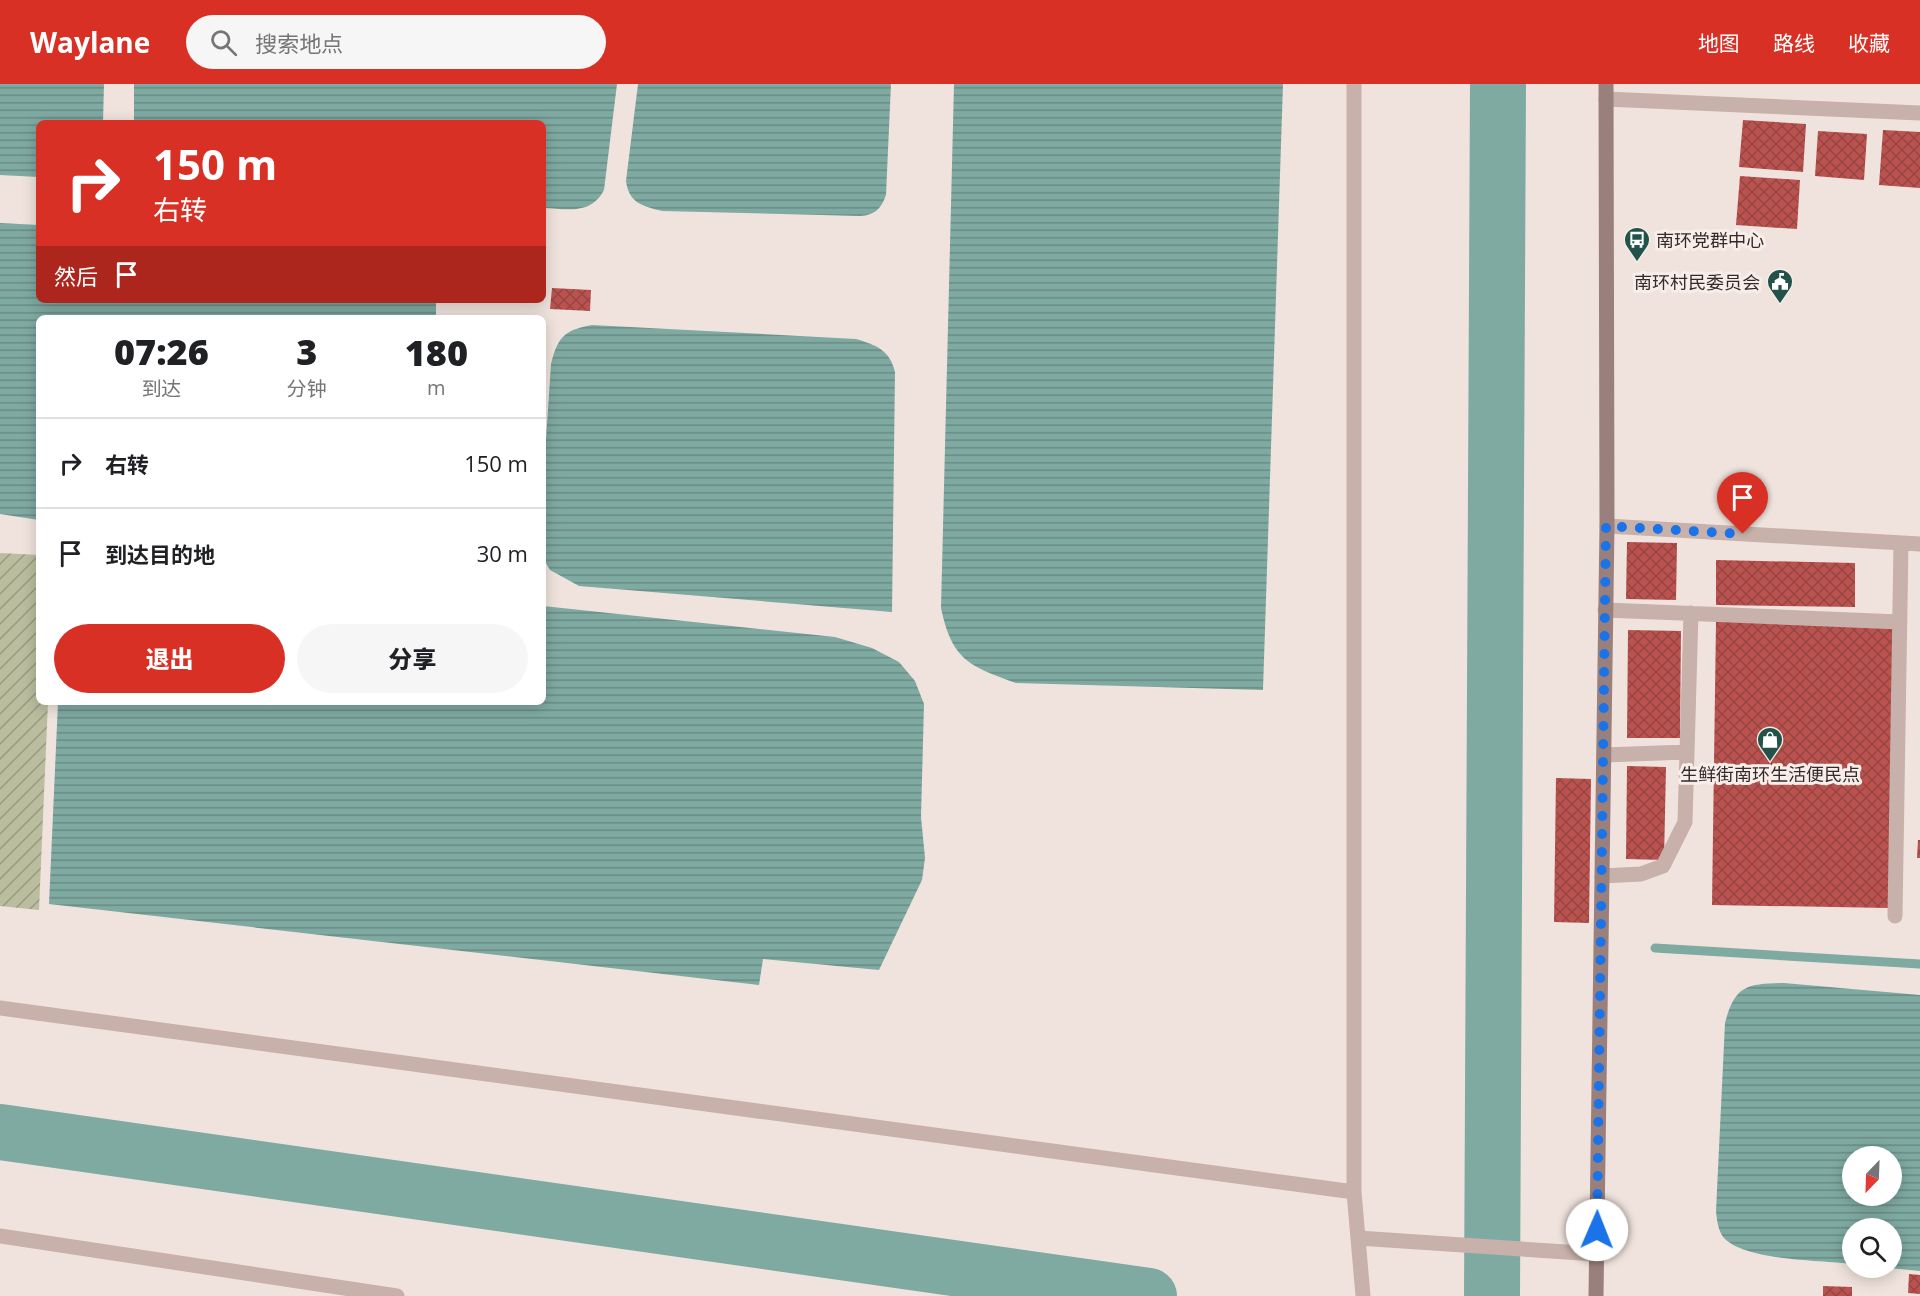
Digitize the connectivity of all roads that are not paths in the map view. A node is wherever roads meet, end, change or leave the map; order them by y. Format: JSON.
{"nodes":[{"id":1,"x":1354,"y":84,"type":"edge"},
{"id":2,"x":1606,"y":91,"type":"edge"},
{"id":3,"x":1920,"y":113,"type":"edge"},
{"id":4,"x":1606,"y":526,"type":"junction"},
{"id":5,"x":1901,"y":543,"type":"junction"},
{"id":6,"x":1920,"y":544,"type":"edge"},
{"id":7,"x":1605,"y":610,"type":"junction"},
{"id":8,"x":1691,"y":613,"type":"junction"},
{"id":9,"x":1900,"y":622,"type":"junction"},
{"id":10,"x":1687,"y":752,"type":"junction"},
{"id":11,"x":1604,"y":755,"type":"junction"},
{"id":12,"x":1602,"y":876,"type":"junction"},
{"id":13,"x":1895,"y":916,"type":"dead end"},
{"id":14,"x":0,"y":1008,"type":"edge"},
{"id":15,"x":1354,"y":1192,"type":"junction"},
{"id":16,"x":0,"y":1236,"type":"edge"},
{"id":17,"x":1358,"y":1238,"type":"junction"},
{"id":18,"x":1596,"y":1254,"type":"junction"},
{"id":19,"x":1363,"y":1295,"type":"edge"},
{"id":20,"x":397,"y":1296,"type":"edge"},
{"id":21,"x":1596,"y":1296,"type":"edge"}],
"edges":[{"from":1,"to":15,"type":"street"},
{"from":2,"to":3,"type":"street"},
{"from":2,"to":4,"type":"street"},
{"from":4,"to":5,"type":"street"},
{"from":4,"to":7,"type":"street"},
{"from":5,"to":6,"type":"street"},
{"from":5,"to":9,"type":"street"},
{"from":7,"to":8,"type":"street"},
{"from":7,"to":11,"type":"street"},
{"from":8,"to":9,"type":"street"},
{"from":8,"to":10,"type":"street"},
{"from":9,"to":13,"type":"street"},
{"from":10,"to":11,"type":"street"},
{"from":10,"to":12,"type":"street"},
{"from":11,"to":12,"type":"street"},
{"from":12,"to":18,"type":"street"},
{"from":14,"to":15,"type":"street"},
{"from":15,"to":17,"type":"street"},
{"from":16,"to":20,"type":"street"},
{"from":17,"to":18,"type":"street"},
{"from":17,"to":19,"type":"street"},
{"from":18,"to":21,"type":"street"}]}
